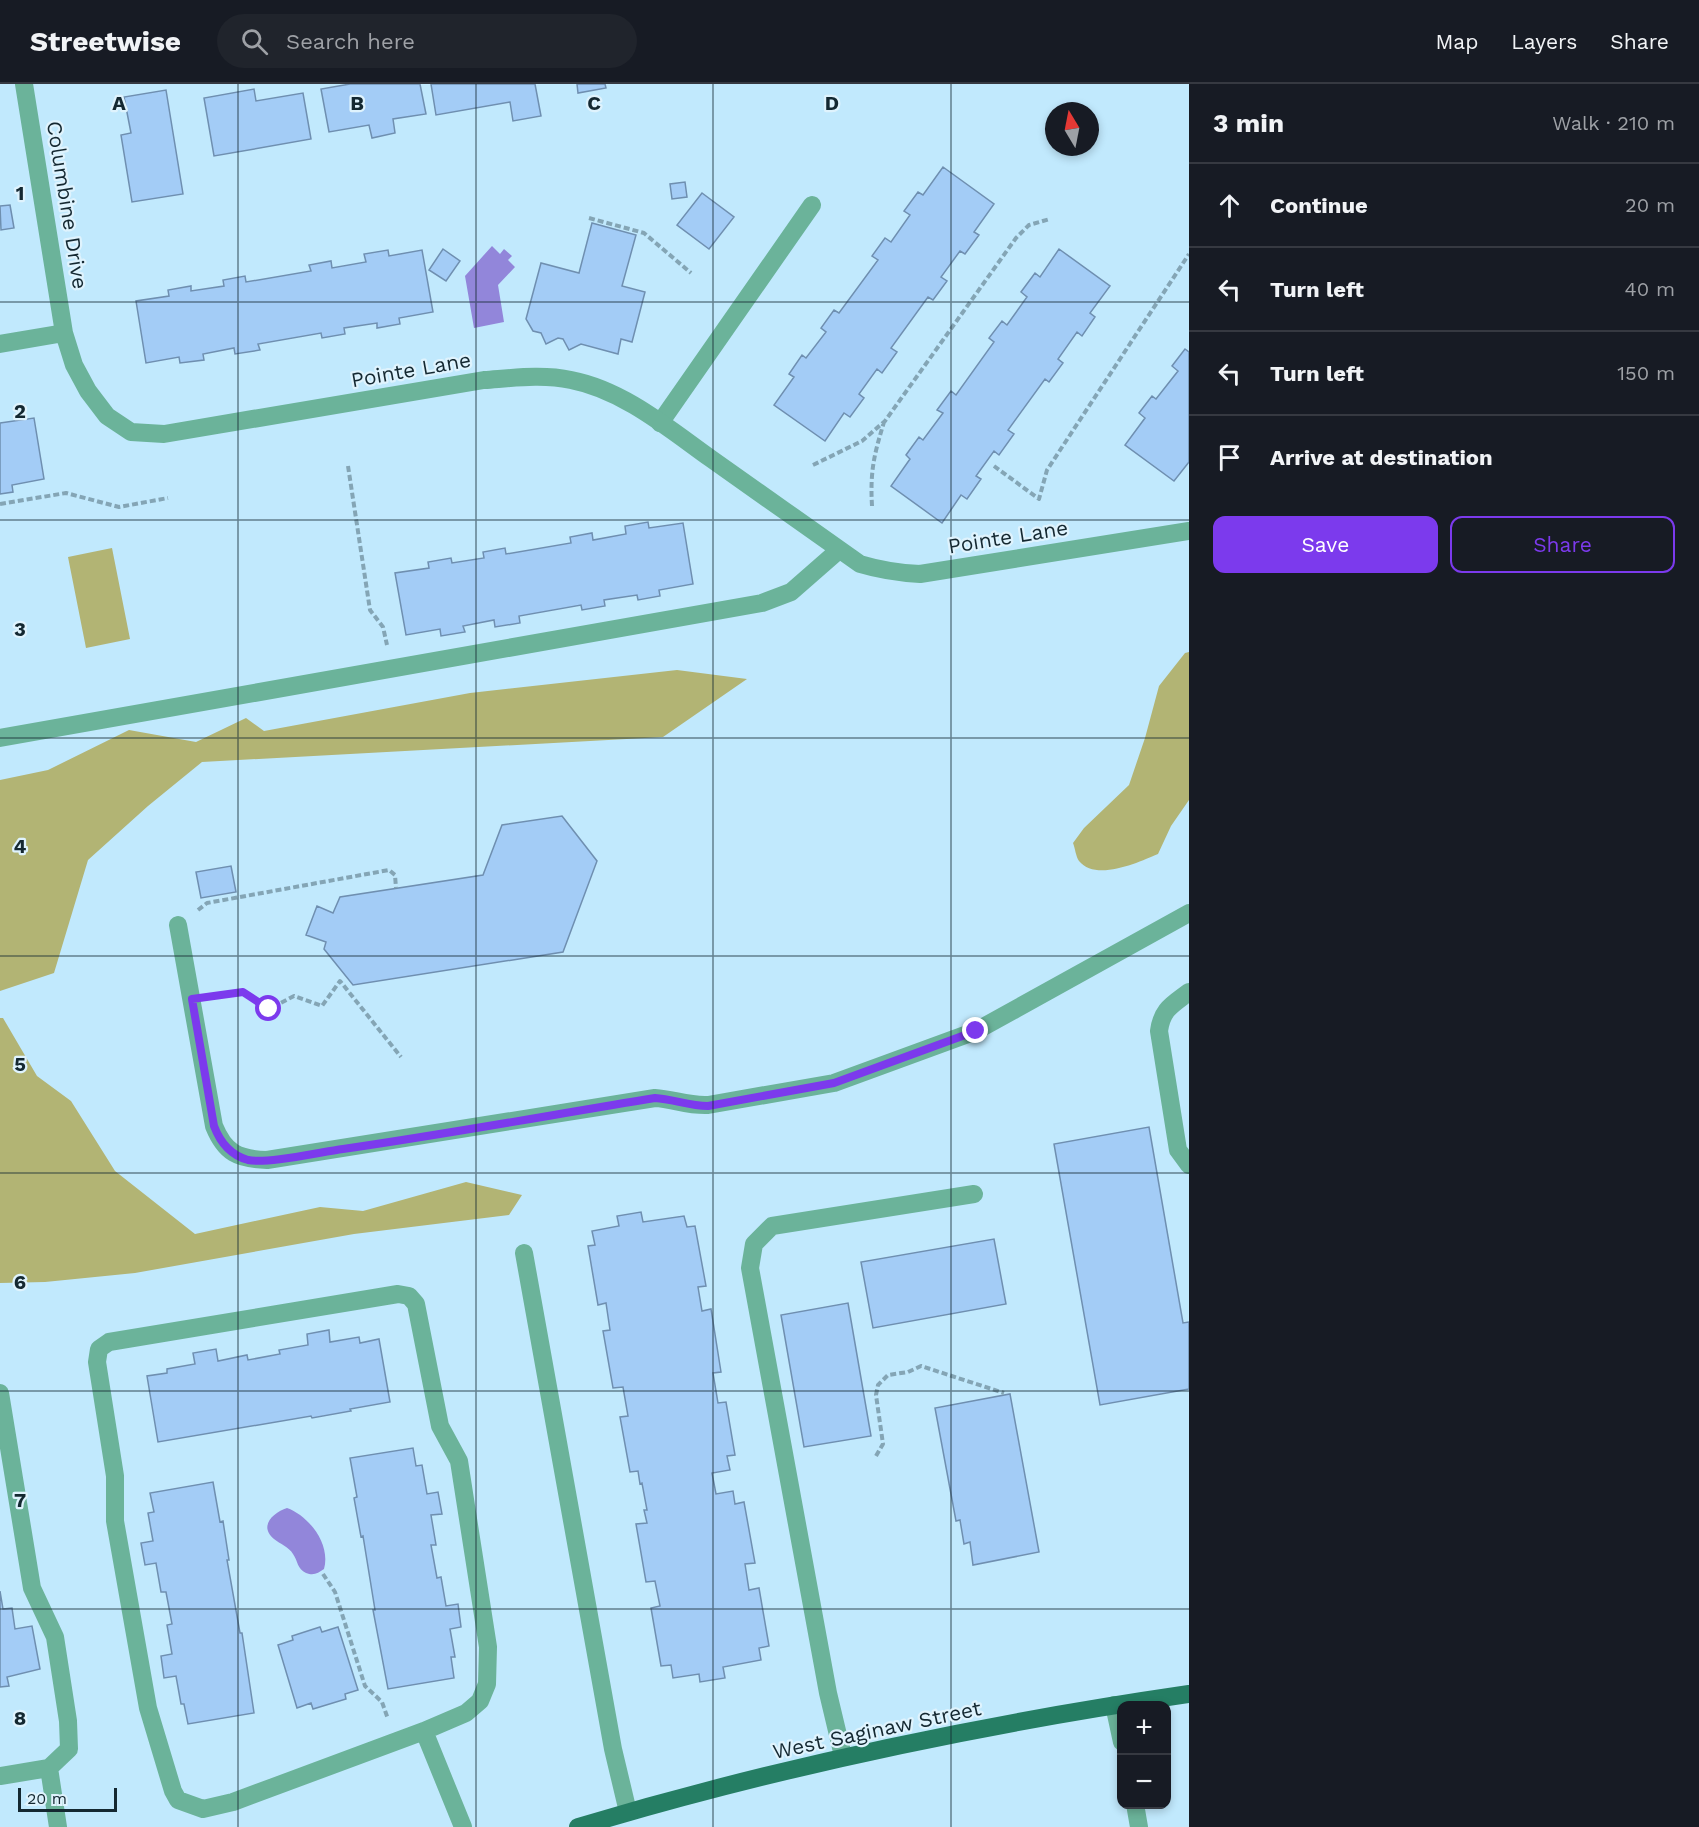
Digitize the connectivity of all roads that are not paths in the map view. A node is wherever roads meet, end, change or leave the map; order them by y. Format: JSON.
{"nodes":[{"id":1,"x":24,"y":84,"type":"edge"},
{"id":2,"x":812,"y":205,"type":"dead end"},
{"id":3,"x":64,"y":333,"type":"junction"},
{"id":4,"x":0,"y":344,"type":"edge"},
{"id":5,"x":660,"y":423,"type":"junction"},
{"id":6,"x":1189,"y":531,"type":"edge"},
{"id":7,"x":839,"y":549,"type":"junction"},
{"id":8,"x":0,"y":738,"type":"edge"},
{"id":9,"x":1189,"y":913,"type":"edge"},
{"id":10,"x":178,"y":925,"type":"road end"},
{"id":11,"x":1189,"y":992,"type":"edge"},
{"id":12,"x":1189,"y":1166,"type":"edge"},
{"id":13,"x":974,"y":1194,"type":"dead end"},
{"id":14,"x":524,"y":1253,"type":"dead end"},
{"id":15,"x":0,"y":1393,"type":"edge"},
{"id":16,"x":1189,"y":1694,"type":"edge"},
{"id":17,"x":1113,"y":1705,"type":"junction"},
{"id":18,"x":1117,"y":1721,"type":"edge"},
{"id":19,"x":424,"y":1731,"type":"junction"},
{"id":20,"x":843,"y":1756,"type":"junction"},
{"id":21,"x":49,"y":1768,"type":"junction"},
{"id":22,"x":0,"y":1776,"type":"edge"},
{"id":23,"x":1136,"y":1809,"type":"edge"},
{"id":24,"x":628,"y":1812,"type":"junction"},
{"id":25,"x":58,"y":1827,"type":"edge"},
{"id":26,"x":463,"y":1827,"type":"edge"},
{"id":27,"x":578,"y":1827,"type":"edge"},
{"id":28,"x":1139,"y":1827,"type":"edge"}],
"edges":[{"from":1,"to":3,"type":"street","name":"Columbine Drive"},
{"from":2,"to":5,"type":"street"},
{"from":3,"to":4,"type":"street"},
{"from":3,"to":5,"type":"street","name":"Pointe Lane"},
{"from":5,"to":7,"type":"street","name":"Pointe Lane"},
{"from":6,"to":7,"type":"street","name":"Pointe Lane"},
{"from":7,"to":8,"type":"street"},
{"from":9,"to":10,"type":"street"},
{"from":11,"to":12,"type":"street"},
{"from":13,"to":20,"type":"street"},
{"from":14,"to":24,"type":"street"},
{"from":15,"to":21,"type":"street"},
{"from":16,"to":17,"type":"main road","name":"West Saginaw Street"},
{"from":17,"to":18,"type":"street"},
{"from":17,"to":20,"type":"main road","name":"West Saginaw Street"},
{"from":19,"to":19,"type":"street"},
{"from":19,"to":26,"type":"street"},
{"from":20,"to":24,"type":"main road","name":"West Saginaw Street"},
{"from":21,"to":22,"type":"street"},
{"from":21,"to":25,"type":"street"},
{"from":23,"to":28,"type":"street"},
{"from":24,"to":27,"type":"main road","name":"West Saginaw Street"}]}
